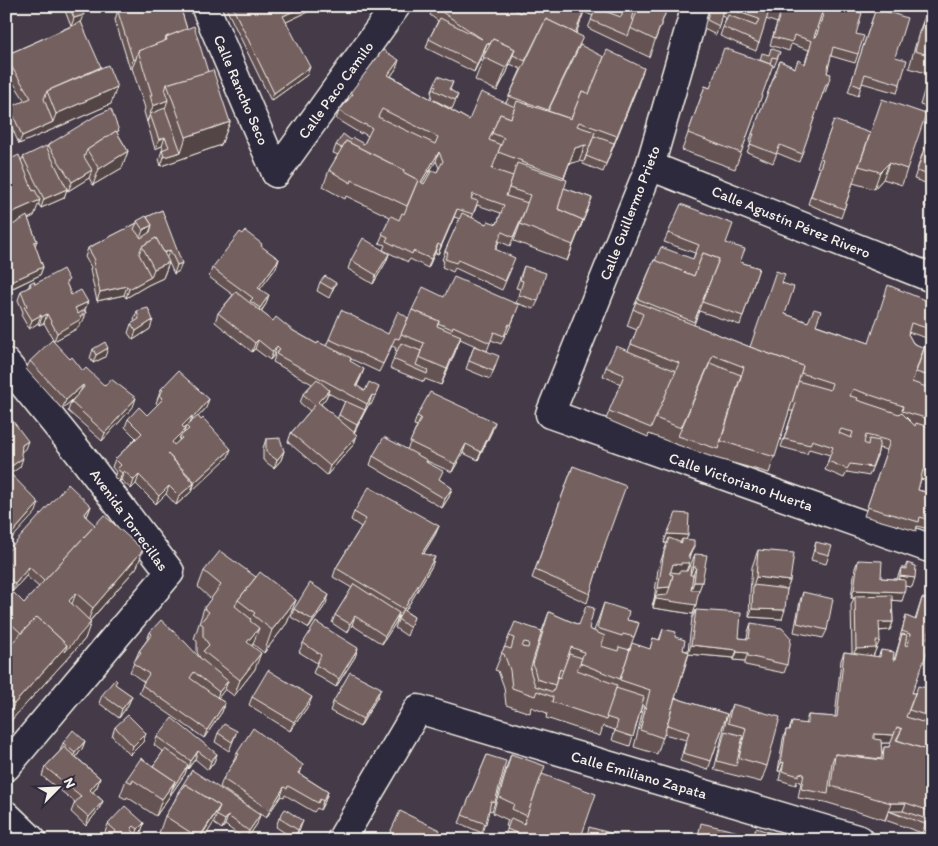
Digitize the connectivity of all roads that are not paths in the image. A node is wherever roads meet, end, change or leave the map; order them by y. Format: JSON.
{"nodes":[{"id":1,"x":205,"y":6,"type":"edge"},
{"id":2,"x":396,"y":6,"type":"edge"},
{"id":3,"x":696,"y":6,"type":"edge"},
{"id":4,"x":650,"y":166,"type":"junction"},
{"id":5,"x":276,"y":173,"type":"joint"},
{"id":6,"x":932,"y":278,"type":"edge"},
{"id":7,"x":6,"y":363,"type":"edge"},
{"id":8,"x":550,"y":414,"type":"joint"},
{"id":9,"x":932,"y":549,"type":"edge"},
{"id":10,"x":6,"y":767,"type":"edge"},
{"id":11,"x":6,"y":815,"type":"edge"},
{"id":12,"x":32,"y":840,"type":"edge"},
{"id":13,"x":341,"y":840,"type":"edge"},
{"id":14,"x":860,"y":840,"type":"edge"}],
"edges":[{"from":1,"to":5,"type":"street","name":"Calle Rancho Seco"},
{"from":2,"to":5,"type":"street","name":"Calle Paco Camilo"},
{"from":3,"to":4,"type":"street","name":"Calle Guillermo Prieto"},
{"from":4,"to":6,"type":"street","name":"Calle Agustín Pérez Rivero"},
{"from":4,"to":8,"type":"street","name":"Calle Guillermo Prieto"},
{"from":7,"to":10,"type":"street","name":"Avenida Torrecillas"},
{"from":8,"to":9,"type":"street","name":"Calle Victoriano Huerta"},
{"from":11,"to":12,"type":"street"},
{"from":13,"to":14,"type":"street","name":"Calle Emiliano Zapata"}]}
